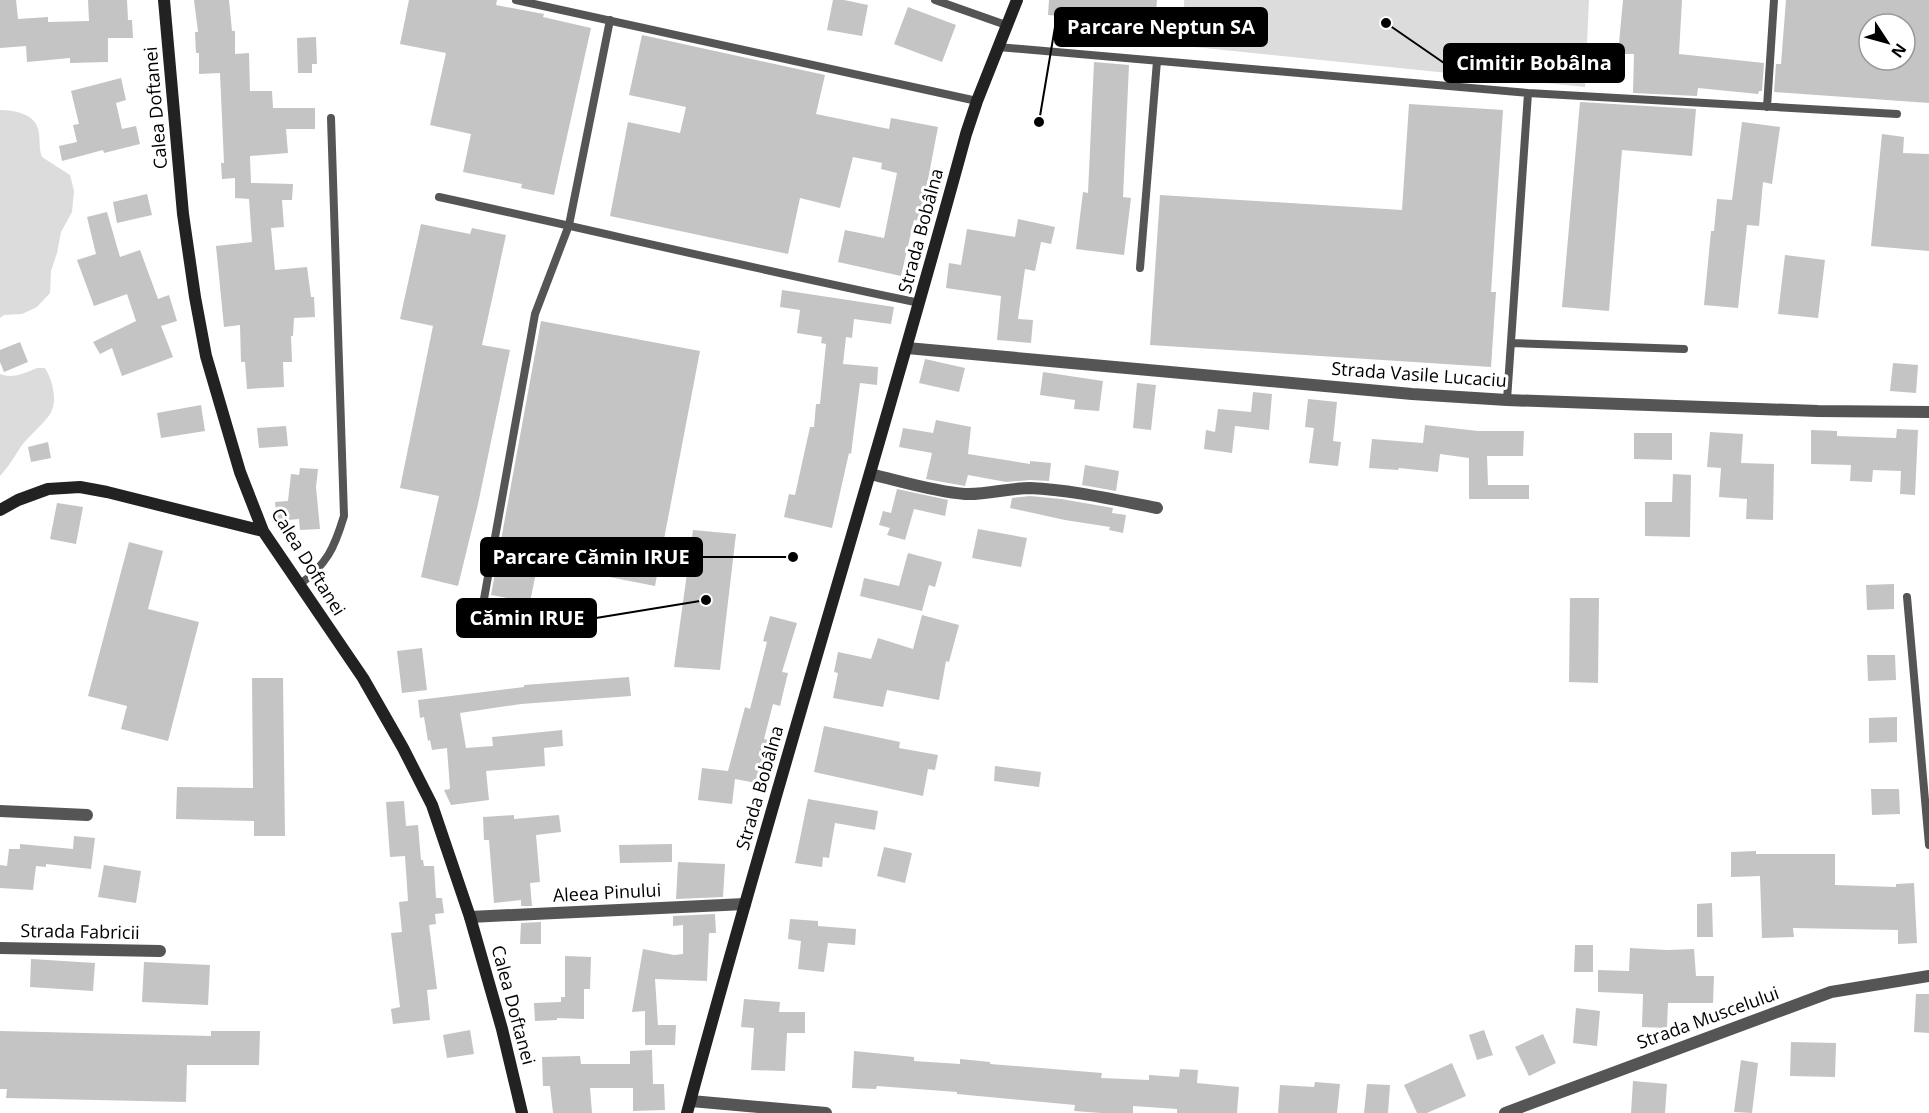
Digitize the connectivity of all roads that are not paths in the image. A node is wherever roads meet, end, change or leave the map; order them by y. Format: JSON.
{"nodes":[{"id":1,"x":164,"y":0,"type":"edge"},
{"id":2,"x":516,"y":0,"type":"edge"},
{"id":3,"x":935,"y":0,"type":"edge"},
{"id":4,"x":1017,"y":0,"type":"edge"},
{"id":5,"x":1774,"y":0,"type":"edge"},
{"id":6,"x":610,"y":21,"type":"junction"},
{"id":7,"x":1006,"y":25,"type":"junction"},
{"id":8,"x":998,"y":47,"type":"junction"},
{"id":9,"x":1156,"y":61,"type":"junction"},
{"id":10,"x":1528,"y":93,"type":"junction"},
{"id":11,"x":977,"y":101,"type":"junction"},
{"id":12,"x":1767,"y":107,"type":"junction"},
{"id":13,"x":1897,"y":114,"type":"dead end"},
{"id":14,"x":331,"y":118,"type":"dead end"},
{"id":15,"x":439,"y":197,"type":"dead end"},
{"id":16,"x":569,"y":225,"type":"junction"},
{"id":17,"x":1140,"y":268,"type":"dead end"},
{"id":18,"x":920,"y":303,"type":"junction"},
{"id":19,"x":1511,"y":343,"type":"junction"},
{"id":20,"x":907,"y":348,"type":"junction"},
{"id":21,"x":1684,"y":349,"type":"dead end"},
{"id":22,"x":1507,"y":400,"type":"junction"},
{"id":23,"x":1929,"y":411,"type":"edge"},
{"id":24,"x":870,"y":474,"type":"junction"},
{"id":25,"x":1157,"y":508,"type":"dead end"},
{"id":26,"x":0,"y":510,"type":"edge"},
{"id":27,"x":263,"y":531,"type":"junction"},
{"id":28,"x":299,"y":585,"type":"junction"},
{"id":29,"x":1907,"y":597,"type":"dead end"},
{"id":30,"x":482,"y":610,"type":"dead end"},
{"id":31,"x":0,"y":810,"type":"edge"},
{"id":32,"x":87,"y":815,"type":"dead end"},
{"id":33,"x":1929,"y":845,"type":"edge"},
{"id":34,"x":746,"y":904,"type":"junction"},
{"id":35,"x":470,"y":917,"type":"junction"},
{"id":36,"x":0,"y":948,"type":"edge"},
{"id":37,"x":160,"y":951,"type":"dead end"},
{"id":38,"x":1929,"y":976,"type":"edge"},
{"id":39,"x":689,"y":1107,"type":"edge"},
{"id":40,"x":522,"y":1113,"type":"edge"},
{"id":41,"x":826,"y":1113,"type":"edge"},
{"id":42,"x":1505,"y":1113,"type":"edge"}],
"edges":[{"from":1,"to":27,"type":"main road","name":"Calea Doftanei"},
{"from":2,"to":6,"type":"lane"},
{"from":3,"to":7,"type":"lane"},
{"from":4,"to":7,"type":"main road","name":"Strada Bobâlna"},
{"from":5,"to":12,"type":"lane"},
{"from":6,"to":11,"type":"lane"},
{"from":6,"to":16,"type":"lane"},
{"from":7,"to":8,"type":"main road","name":"Strada Bobâlna"},
{"from":8,"to":9,"type":"lane"},
{"from":8,"to":11,"type":"main road","name":"Strada Bobâlna"},
{"from":9,"to":10,"type":"lane"},
{"from":9,"to":17,"type":"lane"},
{"from":10,"to":12,"type":"lane"},
{"from":10,"to":19,"type":"lane"},
{"from":11,"to":18,"type":"main road","name":"Strada Bobâlna"},
{"from":12,"to":13,"type":"lane"},
{"from":14,"to":28,"type":"lane"},
{"from":15,"to":16,"type":"lane"},
{"from":16,"to":18,"type":"lane"},
{"from":16,"to":30,"type":"lane"},
{"from":18,"to":20,"type":"main road","name":"Strada Bobâlna"},
{"from":19,"to":21,"type":"lane"},
{"from":19,"to":22,"type":"lane"},
{"from":20,"to":22,"type":"street","name":"Strada Vasile Lucaciu"},
{"from":20,"to":24,"type":"main road","name":"Strada Bobâlna"},
{"from":22,"to":23,"type":"street","name":"Strada Vasile Lucaciu"},
{"from":24,"to":25,"type":"street"},
{"from":24,"to":34,"type":"main road","name":"Strada Bobâlna"},
{"from":26,"to":27,"type":"main road"},
{"from":27,"to":28,"type":"main road","name":"Calea Doftanei"},
{"from":28,"to":35,"type":"main road","name":"Calea Doftanei"},
{"from":29,"to":33,"type":"lane"},
{"from":31,"to":32,"type":"street"},
{"from":34,"to":35,"type":"street","name":"Aleea Pinului"},
{"from":34,"to":39,"type":"main road","name":"Strada Bobâlna"},
{"from":35,"to":40,"type":"main road","name":"Calea Doftanei"},
{"from":36,"to":37,"type":"street","name":"Strada Fabricii"},
{"from":38,"to":42,"type":"street","name":"Strada Muscelului"},
{"from":39,"to":41,"type":"street"}]}
